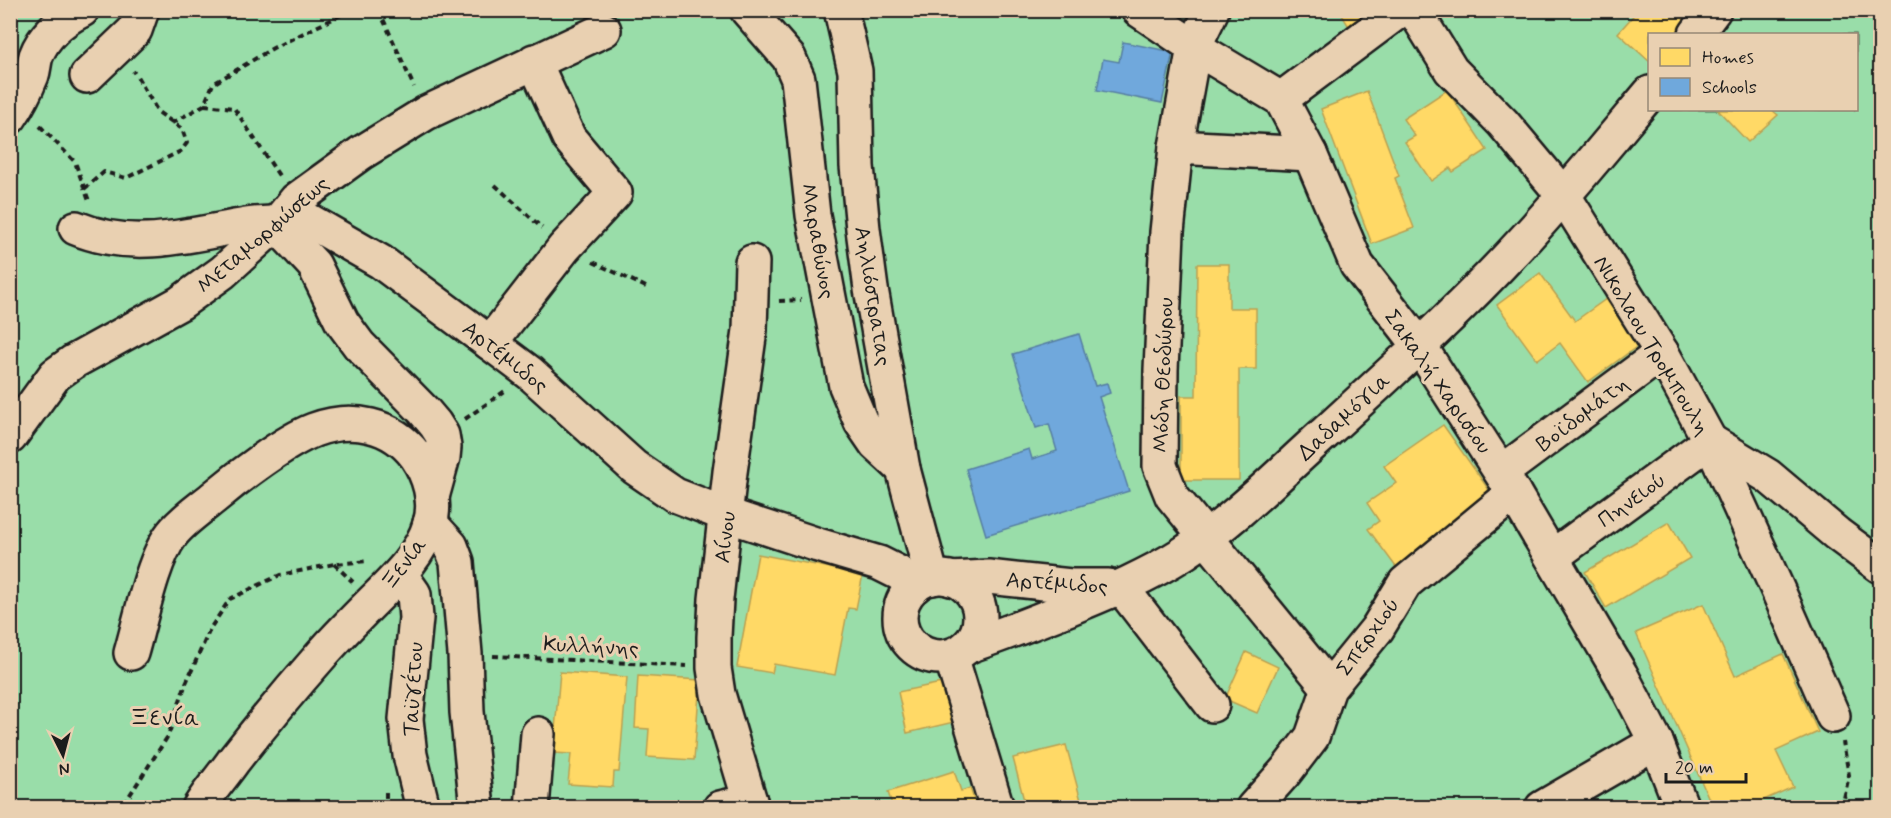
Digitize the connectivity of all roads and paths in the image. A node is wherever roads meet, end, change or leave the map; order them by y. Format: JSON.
{"nodes":[{"id":1,"x":82,"y":10,"type":"edge"},
{"id":2,"x":142,"y":10,"type":"edge"},
{"id":3,"x":351,"y":10,"type":"edge"},
{"id":4,"x":379,"y":10,"type":"edge"},
{"id":5,"x":747,"y":10,"type":"edge"},
{"id":6,"x":1139,"y":10,"type":"edge"},
{"id":7,"x":1212,"y":10,"type":"edge"},
{"id":8,"x":1400,"y":10,"type":"edge"},
{"id":9,"x":1413,"y":10,"type":"edge"},
{"id":10,"x":1714,"y":10,"type":"edge"},
{"id":11,"x":839,"y":13,"type":"edge"},
{"id":12,"x":604,"y":30,"type":"dead end"},
{"id":13,"x":1697,"y":33,"type":"edge"},
{"id":14,"x":1194,"y":46,"type":"junction"},
{"id":15,"x":113,"y":50,"type":"junction"},
{"id":16,"x":534,"y":61,"type":"junction"},
{"id":17,"x":87,"y":76,"type":"dead end"},
{"id":18,"x":1648,"y":95,"type":"edge"},
{"id":19,"x":1281,"y":99,"type":"junction"},
{"id":20,"x":204,"y":105,"type":"junction"},
{"id":21,"x":15,"y":110,"type":"edge"},
{"id":22,"x":426,"y":113,"type":"junction"},
{"id":23,"x":172,"y":123,"type":"junction"},
{"id":24,"x":1176,"y":147,"type":"junction"},
{"id":25,"x":1310,"y":153,"type":"junction"},
{"id":26,"x":84,"y":189,"type":"junction"},
{"id":27,"x":1564,"y":195,"type":"junction"},
{"id":28,"x":287,"y":211,"type":"junction"},
{"id":29,"x":83,"y":231,"type":"joint"},
{"id":30,"x":752,"y":262,"type":"dead end"},
{"id":31,"x":829,"y":298,"type":"junction"},
{"id":32,"x":751,"y":303,"type":"junction"},
{"id":33,"x":490,"y":343,"type":"junction"},
{"id":34,"x":1419,"y":345,"type":"junction"},
{"id":35,"x":1662,"y":353,"type":"junction"},
{"id":36,"x":530,"y":373,"type":"junction"},
{"id":37,"x":442,"y":435,"type":"junction"},
{"id":38,"x":10,"y":436,"type":"edge"},
{"id":39,"x":1710,"y":441,"type":"junction"},
{"id":40,"x":903,"y":468,"type":"junction"},
{"id":41,"x":1508,"y":482,"type":"junction"},
{"id":42,"x":431,"y":510,"type":"junction"},
{"id":43,"x":727,"y":515,"type":"junction"},
{"id":44,"x":1206,"y":537,"type":"junction"},
{"id":45,"x":1552,"y":557,"type":"junction"},
{"id":46,"x":1881,"y":566,"type":"edge"},
{"id":47,"x":400,"y":574,"type":"junction"},
{"id":48,"x":933,"y":581,"type":"junction"},
{"id":49,"x":1121,"y":587,"type":"junction"},
{"id":50,"x":959,"y":651,"type":"junction"},
{"id":51,"x":131,"y":653,"type":"dead end"},
{"id":52,"x":465,"y":654,"type":"junction"},
{"id":53,"x":714,"y":668,"type":"junction"},
{"id":54,"x":1329,"y":688,"type":"junction"},
{"id":55,"x":1212,"y":705,"type":"dead end"},
{"id":56,"x":1833,"y":716,"type":"joint"},
{"id":57,"x":538,"y":734,"type":"dead end"},
{"id":58,"x":1656,"y":742,"type":"junction"},
{"id":59,"x":124,"y":804,"type":"dead end"},
{"id":60,"x":741,"y":805,"type":"edge"},
{"id":61,"x":199,"y":807,"type":"edge"},
{"id":62,"x":423,"y":807,"type":"edge"},
{"id":63,"x":477,"y":807,"type":"edge"},
{"id":64,"x":532,"y":807,"type":"edge"},
{"id":65,"x":997,"y":807,"type":"edge"},
{"id":66,"x":1253,"y":807,"type":"edge"},
{"id":67,"x":1542,"y":807,"type":"edge"},
{"id":68,"x":1682,"y":807,"type":"edge"},
{"id":69,"x":1842,"y":807,"type":"edge"}],
"edges":[{"from":1,"to":21,"type":"street"},
{"from":2,"to":15,"type":"street"},
{"from":3,"to":20,"type":"path"},
{"from":4,"to":22,"type":"path"},
{"from":5,"to":31,"type":"street","name":"Μαραθώνος"},
{"from":6,"to":14,"type":"street"},
{"from":7,"to":14,"type":"street","name":"Μόδη Θεοδώρου"},
{"from":8,"to":19,"type":"street"},
{"from":9,"to":27,"type":"street","name":"Νικολαου Τρομπουλη"},
{"from":10,"to":13,"type":"street"},
{"from":11,"to":40,"type":"street","name":"Αηλιόστρατας"},
{"from":12,"to":16,"type":"street","name":"Μεταμορφώσεως"},
{"from":14,"to":19,"type":"street"},
{"from":14,"to":24,"type":"street","name":"Μόδη Θεοδώρου"},
{"from":15,"to":17,"type":"street"},
{"from":15,"to":23,"type":"path"},
{"from":16,"to":22,"type":"street","name":"Μεταμορφώσεως"},
{"from":16,"to":33,"type":"street"},
{"from":18,"to":27,"type":"street","name":"Δαδαμόγια"},
{"from":19,"to":25,"type":"street","name":"Σακαλή Χαρισίου"},
{"from":20,"to":23,"type":"path"},
{"from":20,"to":28,"type":"path"},
{"from":21,"to":26,"type":"path"},
{"from":22,"to":28,"type":"street","name":"Μεταμορφώσεως"},
{"from":23,"to":26,"type":"path"},
{"from":24,"to":25,"type":"street"},
{"from":24,"to":44,"type":"street","name":"Μόδη Θεοδώρου"},
{"from":25,"to":34,"type":"street","name":"Σακαλή Χαρισίου"},
{"from":26,"to":29,"type":"path"},
{"from":27,"to":34,"type":"street","name":"Δαδαμόγια"},
{"from":27,"to":35,"type":"street","name":"Νικολαου Τρομπουλη"},
{"from":28,"to":29,"type":"street","name":"Αρτέμιδος"},
{"from":28,"to":33,"type":"street","name":"Αρτέμιδος"},
{"from":28,"to":37,"type":"street"},
{"from":28,"to":38,"type":"street","name":"Μεταμορφώσεως"},
{"from":30,"to":32,"type":"street","name":"Αίνου"},
{"from":31,"to":32,"type":"path"},
{"from":31,"to":40,"type":"street","name":"Μαραθώνος"},
{"from":32,"to":43,"type":"street","name":"Αίνου"},
{"from":33,"to":36,"type":"street","name":"Αρτέμιδος"},
{"from":34,"to":41,"type":"street","name":"Σακαλή Χαρισίου"},
{"from":34,"to":44,"type":"street","name":"Δαδαμόγια"},
{"from":35,"to":39,"type":"street","name":"Νικολαου Τρομπουλη"},
{"from":35,"to":41,"type":"street","name":"Βοϊδομάτη"},
{"from":36,"to":37,"type":"path"},
{"from":36,"to":43,"type":"street","name":"Αρτέμιδος"},
{"from":37,"to":42,"type":"street","name":"Ξενία"},
{"from":39,"to":45,"type":"street","name":"Πηνειού"},
{"from":39,"to":46,"type":"street"},
{"from":39,"to":56,"type":"street","name":"Νικολαου Τρομπουλη"},
{"from":40,"to":48,"type":"street","name":"Αηλιόστρατας"},
{"from":41,"to":45,"type":"street","name":"Σακαλή Χαρισίου"},
{"from":41,"to":54,"type":"street","name":"Σπερχιού"},
{"from":42,"to":47,"type":"street","name":"Ξενία"},
{"from":42,"to":51,"type":"street"},
{"from":42,"to":52,"type":"street"},
{"from":43,"to":48,"type":"street","name":"Αρτέμιδος"},
{"from":43,"to":53,"type":"street","name":"Αίνου"},
{"from":44,"to":49,"type":"street","name":"Δαδαμόγια"},
{"from":44,"to":54,"type":"street","name":"Μόδη Θεοδώρου"},
{"from":45,"to":58,"type":"street","name":"Σακαλή Χαρισίου"},
{"from":47,"to":59,"type":"path"},
{"from":47,"to":61,"type":"street","name":"Ξενία"},
{"from":47,"to":62,"type":"street","name":"Ταϋγέτου"},
{"from":48,"to":49,"type":"street","name":"Αρτέμιδος"},
{"from":48,"to":50,"type":"street"},
{"from":48,"to":50,"type":"street"},
{"from":49,"to":50,"type":"street","name":"Δαδαμόγια"},
{"from":49,"to":55,"type":"street","name":"Αρτέμιδος"},
{"from":50,"to":65,"type":"street"},
{"from":52,"to":53,"type":"path","name":"Κυλλήνης"},
{"from":52,"to":63,"type":"street"},
{"from":53,"to":60,"type":"street","name":"Αίνου"},
{"from":54,"to":66,"type":"street","name":"Σπερχιού"},
{"from":56,"to":69,"type":"path"},
{"from":57,"to":64,"type":"street"},
{"from":58,"to":67,"type":"street"},
{"from":58,"to":68,"type":"street","name":"Σακαλή Χαρισίου"}]}
